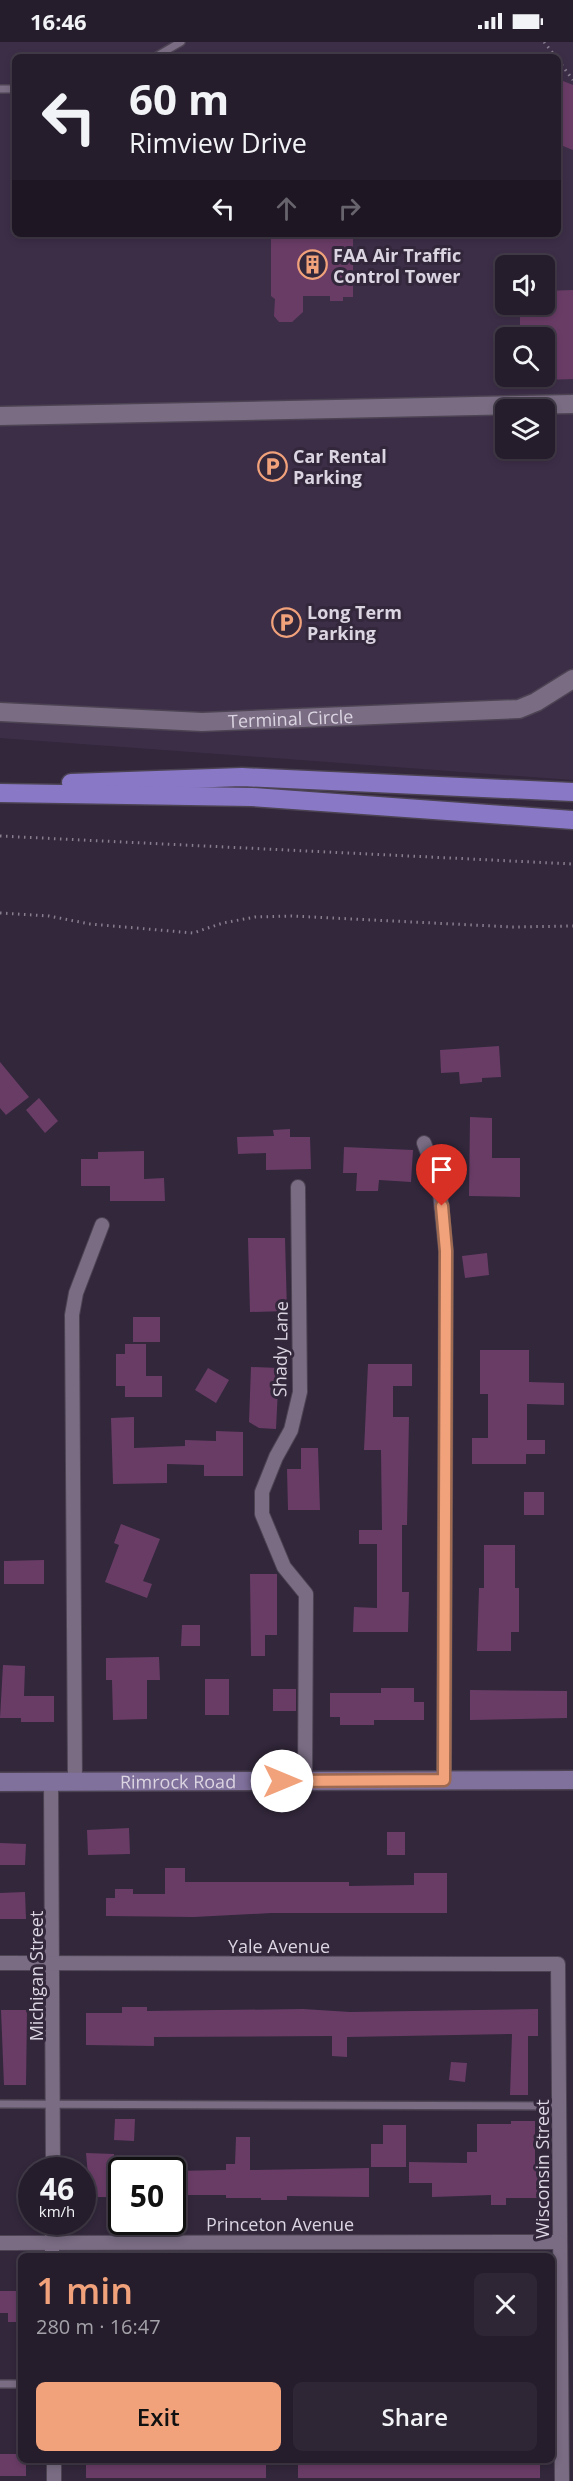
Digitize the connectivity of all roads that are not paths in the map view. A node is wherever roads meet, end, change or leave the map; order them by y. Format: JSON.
{"nodes":[{"id":1,"x":181,"y":42,"type":"edge"},
{"id":2,"x":160,"y":54,"type":"edge"},
{"id":3,"x":573,"y":404,"type":"edge"},
{"id":4,"x":0,"y":416,"type":"edge"},
{"id":5,"x":573,"y":679,"type":"edge"},
{"id":6,"x":0,"y":712,"type":"edge"},
{"id":7,"x":0,"y":785,"type":"edge"},
{"id":8,"x":573,"y":792,"type":"edge"},
{"id":9,"x":0,"y":793,"type":"edge"},
{"id":10,"x":573,"y":821,"type":"edge"},
{"id":11,"x":424,"y":1143,"type":"dead end"},
{"id":12,"x":298,"y":1187,"type":"dead end"},
{"id":13,"x":102,"y":1225,"type":"dead end"},
{"id":14,"x":444,"y":1780,"type":"junction"},
{"id":15,"x":573,"y":1780,"type":"edge"},
{"id":16,"x":305,"y":1781,"type":"junction"},
{"id":17,"x":0,"y":1782,"type":"edge"},
{"id":18,"x":51,"y":1782,"type":"junction"},
{"id":19,"x":75,"y":1782,"type":"junction"},
{"id":20,"x":0,"y":1963,"type":"edge"},
{"id":21,"x":54,"y":1963,"type":"junction"},
{"id":22,"x":558,"y":1964,"type":"joint"},
{"id":23,"x":0,"y":2104,"type":"edge"},
{"id":24,"x":54,"y":2104,"type":"junction"},
{"id":25,"x":560,"y":2106,"type":"junction"},
{"id":26,"x":53,"y":2157,"type":"edge"},
{"id":27,"x":561,"y":2242,"type":"junction"},
{"id":28,"x":0,"y":2243,"type":"edge"},
{"id":29,"x":52,"y":2249,"type":"edge"},
{"id":30,"x":557,"y":2381,"type":"edge"},
{"id":31,"x":0,"y":2384,"type":"edge"},
{"id":32,"x":18,"y":2384,"type":"edge"},
{"id":33,"x":54,"y":2463,"type":"edge"},
{"id":34,"x":54,"y":2481,"type":"edge"},
{"id":35,"x":562,"y":2481,"type":"edge"}],
"edges":[{"from":1,"to":2,"type":"lane"},
{"from":3,"to":4,"type":"street"},
{"from":5,"to":6,"type":"street","name":"Terminal Circle"},
{"from":7,"to":8,"type":"highway"},
{"from":9,"to":10,"type":"highway"},
{"from":11,"to":14,"type":"street"},
{"from":12,"to":16,"type":"street","name":"Shady Lane"},
{"from":13,"to":19,"type":"street"},
{"from":14,"to":15,"type":"main road","name":"Rimrock Road"},
{"from":14,"to":16,"type":"main road","name":"Rimrock Road"},
{"from":16,"to":19,"type":"main road","name":"Rimrock Road"},
{"from":17,"to":18,"type":"main road","name":"Rimrock Road"},
{"from":18,"to":19,"type":"main road","name":"Rimrock Road"},
{"from":18,"to":21,"type":"street","name":"Michigan Street"},
{"from":20,"to":21,"type":"street","name":"Yale Avenue"},
{"from":21,"to":22,"type":"street","name":"Yale Avenue"},
{"from":21,"to":24,"type":"street","name":"Michigan Street"},
{"from":22,"to":25,"type":"street","name":"Wisconsin Street"},
{"from":23,"to":24,"type":"lane"},
{"from":24,"to":25,"type":"lane"},
{"from":24,"to":26,"type":"street","name":"Michigan Street"},
{"from":25,"to":27,"type":"street","name":"Wisconsin Street"},
{"from":27,"to":29,"type":"street","name":"Princeton Avenue"},
{"from":27,"to":30,"type":"street","name":"Wisconsin Street"},
{"from":28,"to":29,"type":"street","name":"Princeton Avenue"},
{"from":30,"to":35,"type":"street","name":"Wisconsin Street"},
{"from":31,"to":32,"type":"lane"},
{"from":33,"to":34,"type":"street"}]}
